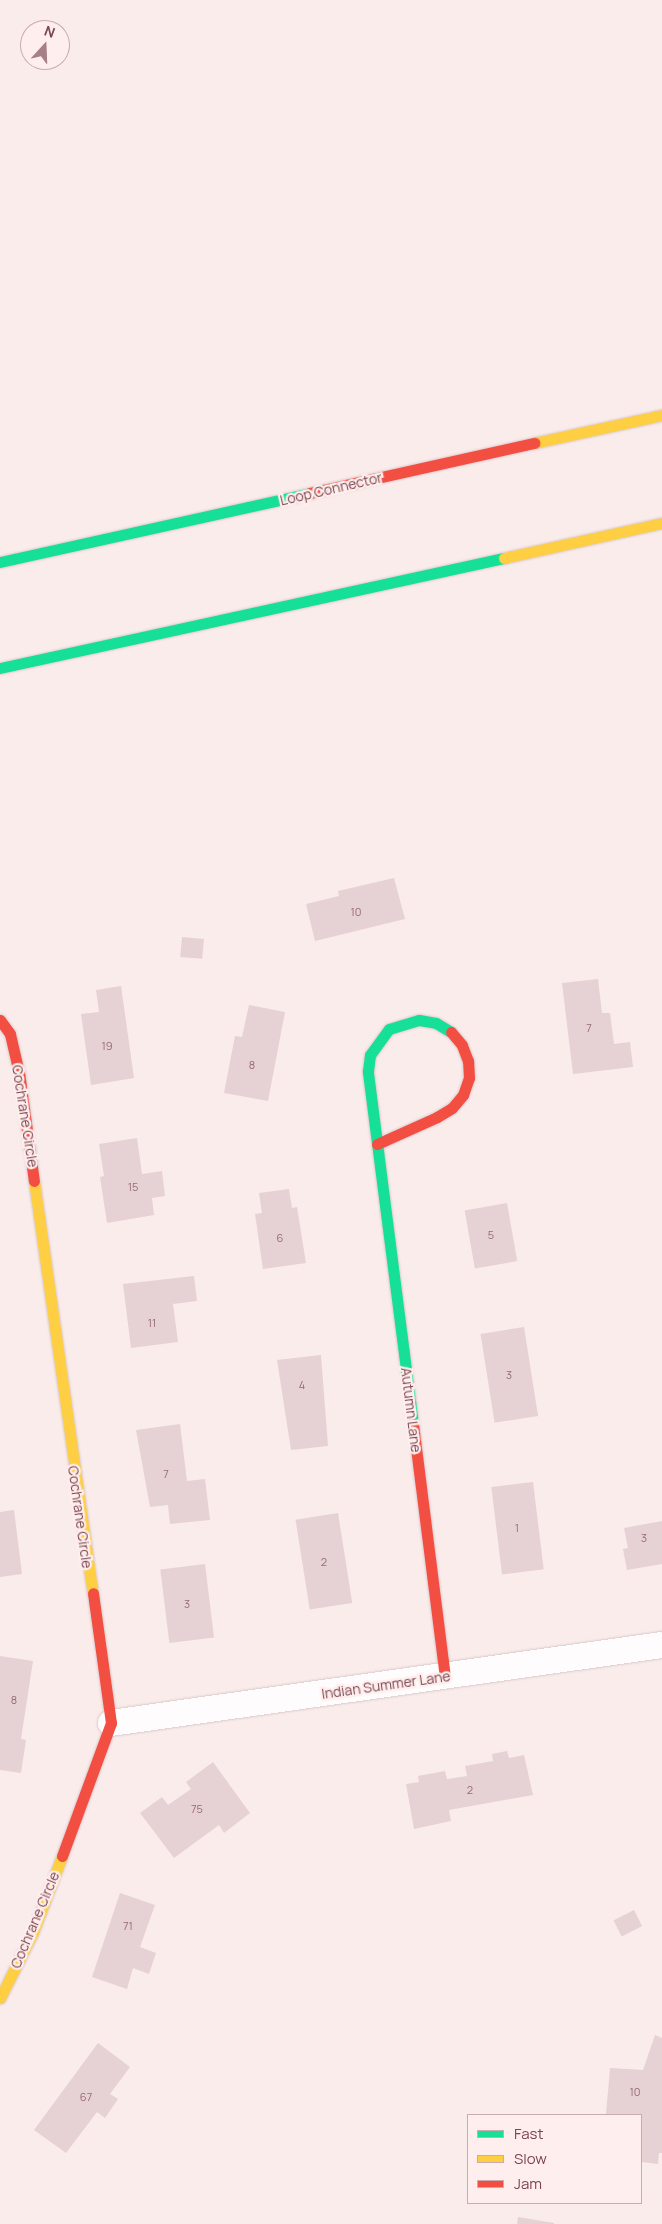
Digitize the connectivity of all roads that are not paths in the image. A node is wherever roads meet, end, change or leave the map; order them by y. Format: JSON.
{"nodes":[{"id":1,"x":662,"y":416,"type":"edge"},
{"id":2,"x":662,"y":523,"type":"edge"},
{"id":3,"x":0,"y":562,"type":"edge"},
{"id":4,"x":0,"y":668,"type":"edge"},
{"id":5,"x":0,"y":1020,"type":"edge"},
{"id":6,"x":377,"y":1144,"type":"junction"},
{"id":7,"x":662,"y":1645,"type":"edge"},
{"id":8,"x":445,"y":1676,"type":"junction"},
{"id":9,"x":111,"y":1724,"type":"junction"},
{"id":10,"x":0,"y":1998,"type":"edge"}],
"edges":[{"from":1,"to":3,"type":"main road","name":"Loop Connector"},
{"from":2,"to":4,"type":"main road"},
{"from":5,"to":9,"type":"main road","name":"Cochrane Circle"},
{"from":6,"to":6,"type":"main road","name":"Autumn Lane"},
{"from":6,"to":8,"type":"main road","name":"Autumn Lane"},
{"from":7,"to":8,"type":"street","name":"Indian Summer Lane"},
{"from":8,"to":9,"type":"street","name":"Indian Summer Lane"},
{"from":9,"to":10,"type":"main road","name":"Cochrane Circle"}]}
